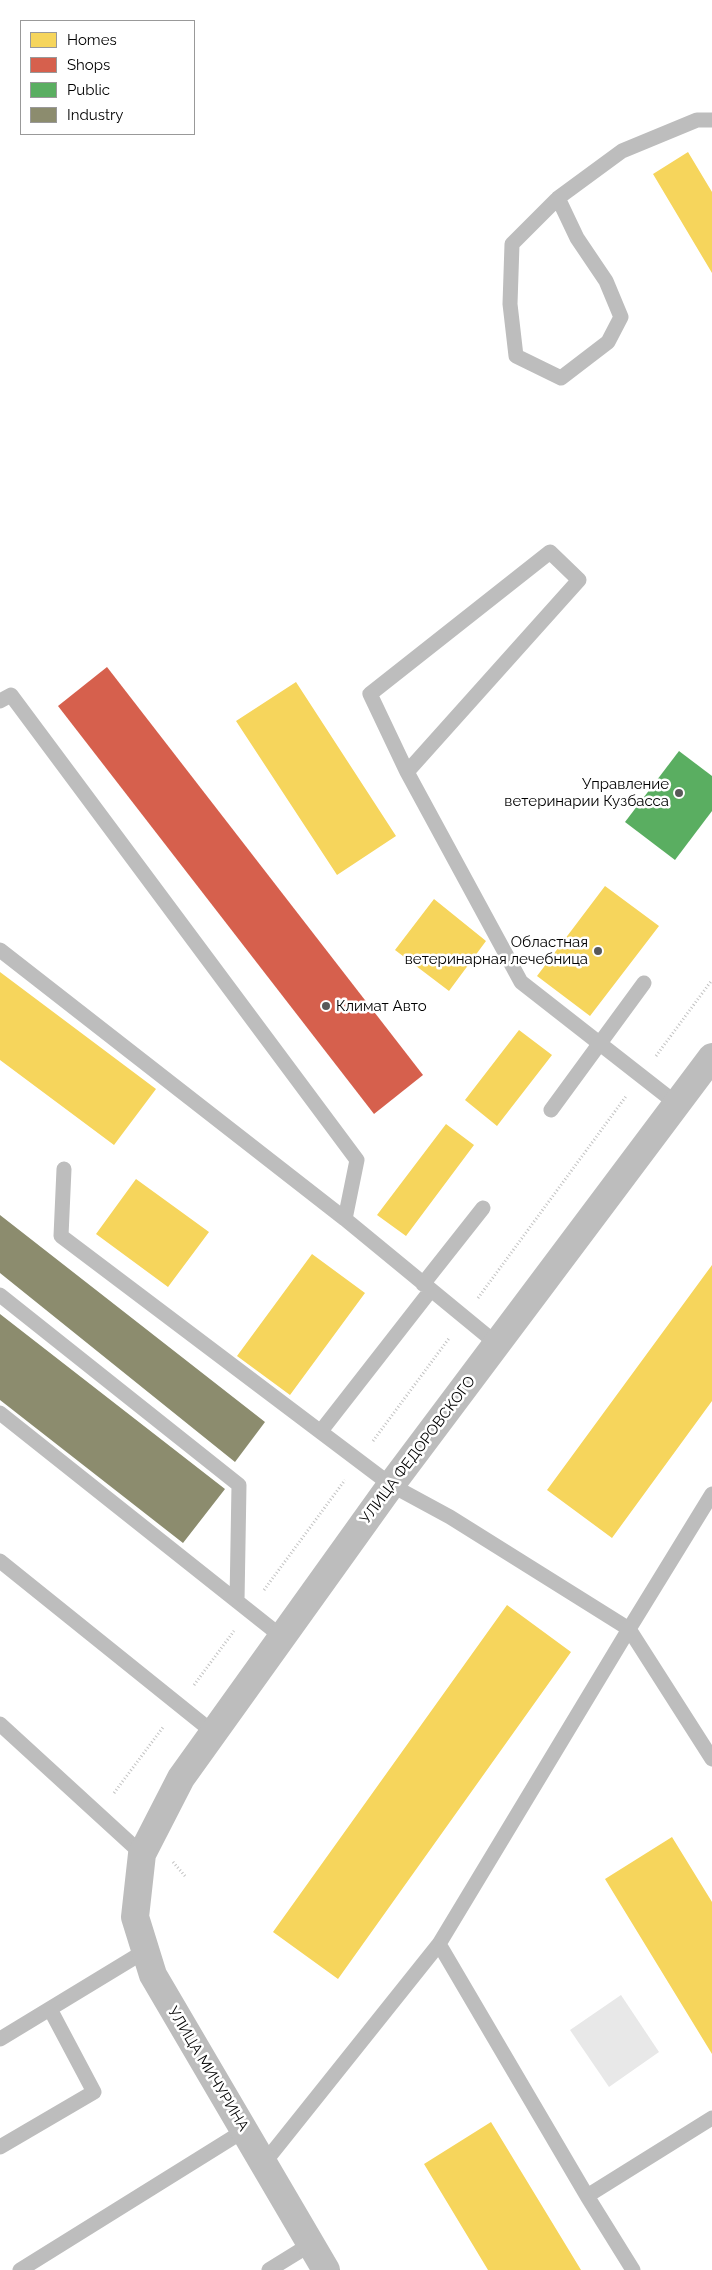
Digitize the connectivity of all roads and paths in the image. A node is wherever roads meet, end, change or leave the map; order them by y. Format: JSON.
{"nodes":[{"id":1,"x":712,"y":120,"type":"edge"},
{"id":2,"x":558,"y":198,"type":"junction"},
{"id":3,"x":0,"y":701,"type":"edge"},
{"id":4,"x":407,"y":772,"type":"junction"},
{"id":5,"x":0,"y":950,"type":"edge"},
{"id":6,"x":712,"y":980,"type":"edge"},
{"id":7,"x":644,"y":983,"type":"dead end"},
{"id":8,"x":600,"y":1044,"type":"junction"},
{"id":9,"x":712,"y":1057,"type":"edge"},
{"id":10,"x":642,"y":1076,"type":"junction"},
{"id":11,"x":677,"y":1104,"type":"junction"},
{"id":12,"x":551,"y":1110,"type":"dead end"},
{"id":13,"x":64,"y":1169,"type":"dead end"},
{"id":14,"x":483,"y":1208,"type":"dead end"},
{"id":15,"x":345,"y":1219,"type":"junction"},
{"id":16,"x":427,"y":1287,"type":"junction"},
{"id":17,"x":0,"y":1295,"type":"edge"},
{"id":18,"x":464,"y":1317,"type":"junction"},
{"id":19,"x":497,"y":1344,"type":"junction"},
{"id":20,"x":0,"y":1413,"type":"edge"},
{"id":21,"x":321,"y":1431,"type":"junction"},
{"id":22,"x":359,"y":1460,"type":"junction"},
{"id":23,"x":391,"y":1484,"type":"junction"},
{"id":24,"x":712,"y":1494,"type":"edge"},
{"id":25,"x":0,"y":1561,"type":"edge"},
{"id":26,"x":243,"y":1606,"type":"junction"},
{"id":27,"x":629,"y":1629,"type":"junction"},
{"id":28,"x":282,"y":1636,"type":"junction"},
{"id":29,"x":179,"y":1705,"type":"junction"},
{"id":30,"x":0,"y":1724,"type":"edge"},
{"id":31,"x":214,"y":1733,"type":"junction"},
{"id":32,"x":712,"y":1759,"type":"edge"},
{"id":33,"x":113,"y":1794,"type":"dead end"},
{"id":34,"x":146,"y":1845,"type":"junction"},
{"id":35,"x":185,"y":1876,"type":"dead end"},
{"id":36,"x":439,"y":1944,"type":"junction"},
{"id":37,"x":145,"y":1951,"type":"junction"},
{"id":38,"x":50,"y":2009,"type":"junction"},
{"id":39,"x":0,"y":2039,"type":"edge"},
{"id":40,"x":712,"y":2118,"type":"edge"},
{"id":41,"x":245,"y":2130,"type":"junction"},
{"id":42,"x":0,"y":2147,"type":"edge"},
{"id":43,"x":264,"y":2163,"type":"junction"},
{"id":44,"x":587,"y":2196,"type":"junction"},
{"id":45,"x":311,"y":2244,"type":"junction"},
{"id":46,"x":20,"y":2270,"type":"edge"},
{"id":47,"x":269,"y":2270,"type":"edge"},
{"id":48,"x":326,"y":2270,"type":"edge"},
{"id":49,"x":633,"y":2270,"type":"edge"}],
"edges":[{"from":1,"to":2,"type":"lane"},
{"from":2,"to":2,"type":"lane"},
{"from":3,"to":15,"type":"lane"},
{"from":4,"to":4,"type":"lane"},
{"from":4,"to":8,"type":"lane"},
{"from":5,"to":15,"type":"lane"},
{"from":6,"to":10,"type":"path"},
{"from":7,"to":8,"type":"lane"},
{"from":8,"to":10,"type":"lane"},
{"from":8,"to":12,"type":"lane"},
{"from":9,"to":11,"type":"street","name":"УЛИЦА ФЕДОРОВСКОГО"},
{"from":10,"to":11,"type":"lane"},
{"from":10,"to":18,"type":"path"},
{"from":11,"to":19,"type":"street","name":"УЛИЦА ФЕДОРОВСКОГО"},
{"from":13,"to":21,"type":"lane"},
{"from":14,"to":16,"type":"lane"},
{"from":15,"to":16,"type":"lane"},
{"from":16,"to":18,"type":"lane"},
{"from":16,"to":21,"type":"lane"},
{"from":17,"to":26,"type":"lane"},
{"from":18,"to":19,"type":"lane"},
{"from":18,"to":22,"type":"path"},
{"from":19,"to":23,"type":"street","name":"УЛИЦА ФЕДОРОВСКОГО"},
{"from":20,"to":26,"type":"lane"},
{"from":21,"to":22,"type":"lane"},
{"from":22,"to":23,"type":"lane"},
{"from":22,"to":26,"type":"path"},
{"from":23,"to":27,"type":"lane"},
{"from":23,"to":28,"type":"street","name":"УЛИЦА ФЕДОРОВСКОГО"},
{"from":24,"to":27,"type":"lane"},
{"from":25,"to":29,"type":"lane"},
{"from":26,"to":28,"type":"lane"},
{"from":26,"to":29,"type":"path"},
{"from":27,"to":32,"type":"lane"},
{"from":27,"to":36,"type":"lane"},
{"from":28,"to":31,"type":"street","name":"УЛИЦА ФЕДОРОВСКОГО"},
{"from":29,"to":31,"type":"lane"},
{"from":29,"to":33,"type":"path"},
{"from":30,"to":34,"type":"lane"},
{"from":31,"to":34,"type":"street","name":"УЛИЦА ФЕДОРОВСКОГО"},
{"from":34,"to":35,"type":"path"},
{"from":34,"to":37,"type":"street","name":"УЛИЦА МИЧУРИНА"},
{"from":36,"to":43,"type":"lane"},
{"from":36,"to":44,"type":"lane"},
{"from":37,"to":38,"type":"lane"},
{"from":37,"to":41,"type":"street","name":"УЛИЦА МИЧУРИНА"},
{"from":38,"to":39,"type":"lane"},
{"from":38,"to":42,"type":"lane"},
{"from":40,"to":44,"type":"lane"},
{"from":41,"to":43,"type":"street","name":"УЛИЦА МИЧУРИНА"},
{"from":41,"to":46,"type":"lane"},
{"from":43,"to":45,"type":"street","name":"УЛИЦА МИЧУРИНА"},
{"from":44,"to":49,"type":"lane"},
{"from":45,"to":47,"type":"lane"},
{"from":45,"to":48,"type":"street","name":"УЛИЦА МИЧУРИНА"}]}
